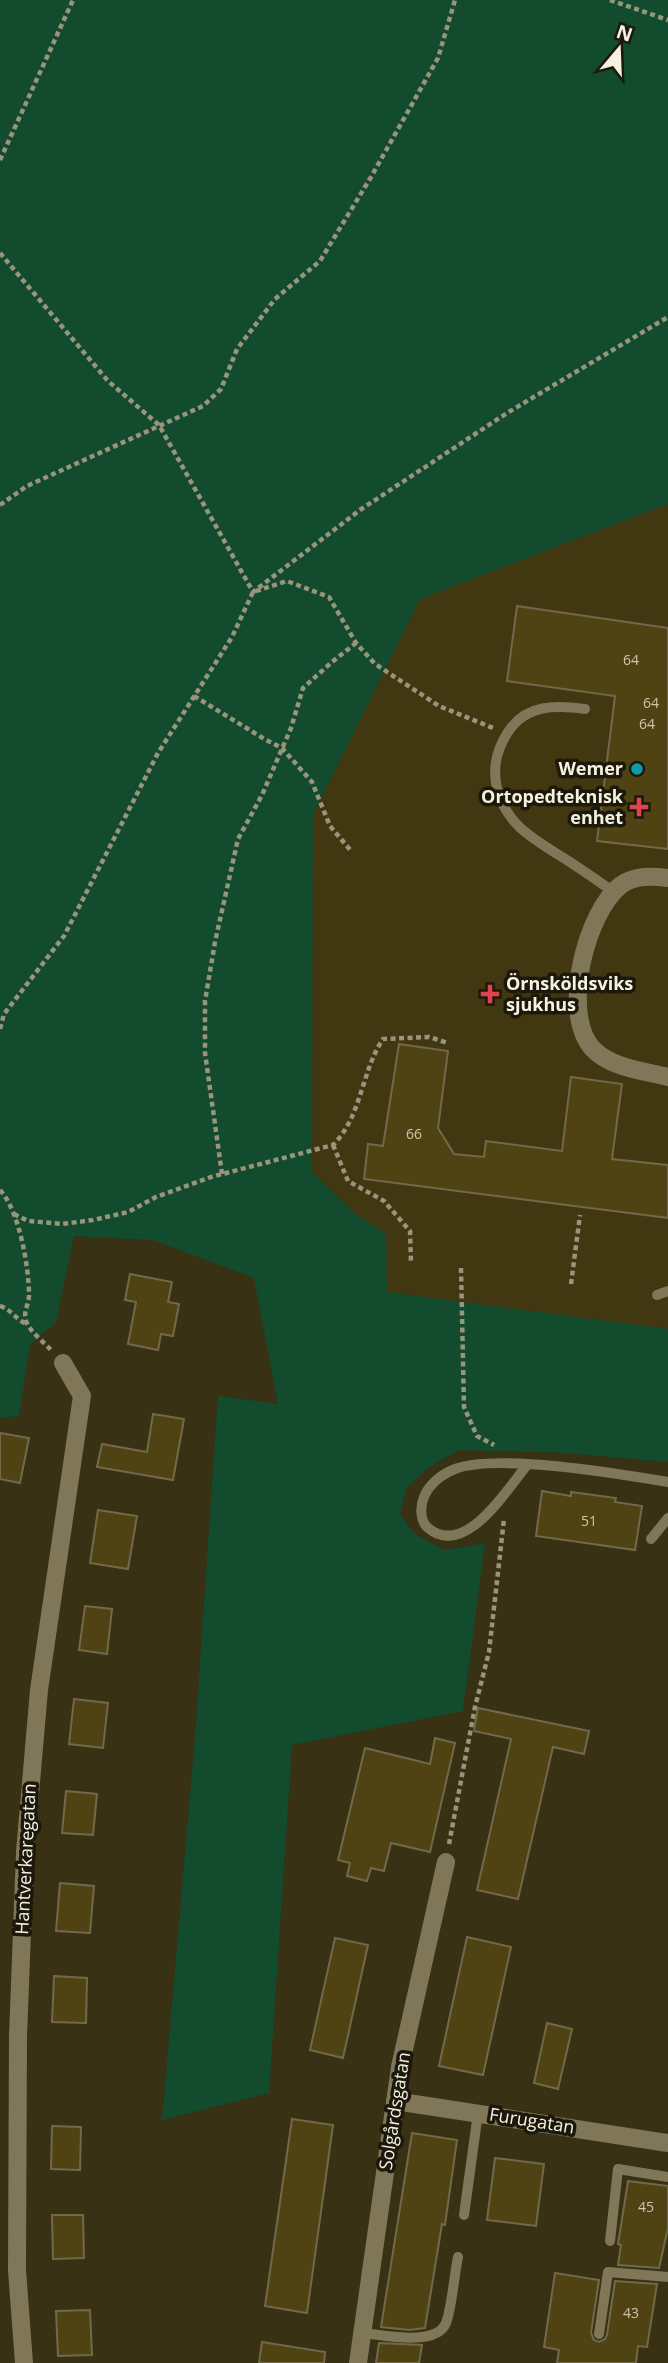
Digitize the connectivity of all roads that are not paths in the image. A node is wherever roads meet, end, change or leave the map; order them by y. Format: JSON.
{"nodes":[{"id":1,"x":585,"y":709,"type":"dead end"},
{"id":2,"x":668,"y":878,"type":"edge"},
{"id":3,"x":615,"y":892,"type":"junction"},
{"id":4,"x":668,"y":1077,"type":"edge"},
{"id":5,"x":63,"y":1363,"type":"road end"},
{"id":6,"x":528,"y":1464,"type":"junction"},
{"id":7,"x":668,"y":1482,"type":"edge"},
{"id":8,"x":668,"y":1518,"type":"edge"},
{"id":9,"x":651,"y":1539,"type":"dead end"},
{"id":10,"x":446,"y":1862,"type":"road end"},
{"id":11,"x":395,"y":2101,"type":"junction"},
{"id":12,"x":478,"y":2113,"type":"junction"},
{"id":13,"x":668,"y":2143,"type":"edge"},
{"id":14,"x":668,"y":2177,"type":"edge"},
{"id":15,"x":464,"y":2215,"type":"dead end"},
{"id":16,"x":610,"y":2241,"type":"dead end"},
{"id":17,"x":458,"y":2257,"type":"dead end"},
{"id":18,"x":668,"y":2277,"type":"edge"},
{"id":19,"x":363,"y":2333,"type":"junction"},
{"id":20,"x":599,"y":2334,"type":"dead end"},
{"id":21,"x":24,"y":2363,"type":"edge"},
{"id":22,"x":358,"y":2363,"type":"edge"}],
"edges":[{"from":1,"to":3,"type":"lane"},
{"from":2,"to":3,"type":"street"},
{"from":3,"to":4,"type":"street"},
{"from":5,"to":21,"type":"street","name":"Hantverkaregatan"},
{"from":6,"to":6,"type":"lane"},
{"from":6,"to":7,"type":"lane"},
{"from":8,"to":9,"type":"lane"},
{"from":10,"to":11,"type":"street","name":"Solgårdsgatan"},
{"from":11,"to":12,"type":"street","name":"Furugatan"},
{"from":11,"to":19,"type":"street","name":"Solgårdsgatan"},
{"from":12,"to":13,"type":"street","name":"Furugatan"},
{"from":12,"to":15,"type":"lane"},
{"from":14,"to":16,"type":"lane"},
{"from":17,"to":19,"type":"lane"},
{"from":18,"to":20,"type":"lane"},
{"from":19,"to":22,"type":"street","name":"Solgårdsgatan"}]}
